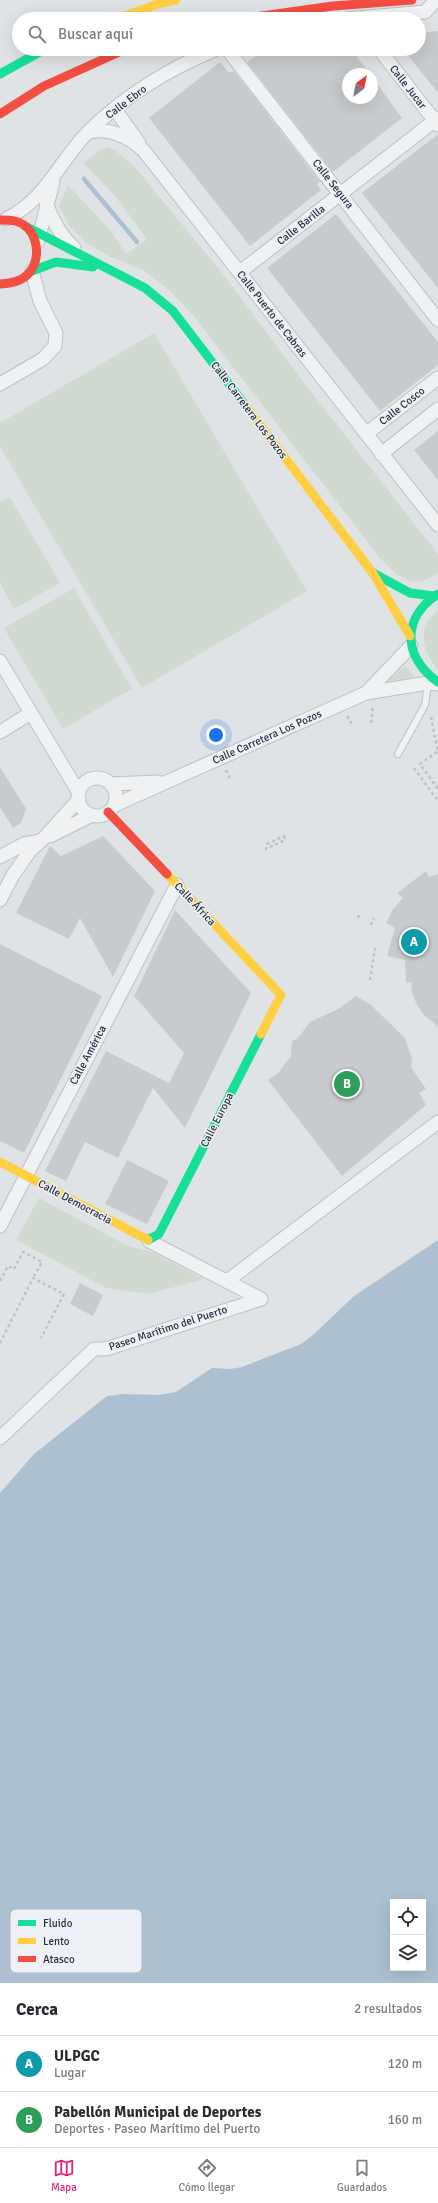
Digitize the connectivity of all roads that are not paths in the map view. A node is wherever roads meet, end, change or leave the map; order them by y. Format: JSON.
{"nodes":[{"id":1,"x":176,"y":0,"type":"edge"},
{"id":2,"x":412,"y":0,"type":"edge"},
{"id":3,"x":436,"y":0,"type":"edge"},
{"id":4,"x":438,"y":11,"type":"edge"},
{"id":5,"x":136,"y":12,"type":"edge"},
{"id":6,"x":290,"y":12,"type":"edge"},
{"id":7,"x":425,"y":12,"type":"joint"},
{"id":8,"x":32,"y":56,"type":"edge"},
{"id":9,"x":110,"y":56,"type":"edge"},
{"id":10,"x":203,"y":56,"type":"edge"},
{"id":11,"x":232,"y":56,"type":"edge"},
{"id":12,"x":385,"y":56,"type":"edge"},
{"id":13,"x":0,"y":74,"type":"edge"},
{"id":14,"x":117,"y":107,"type":"junction"},
{"id":15,"x":0,"y":114,"type":"edge"},
{"id":16,"x":437,"y":121,"type":"edge"},
{"id":17,"x":88,"y":132,"type":"junction"},
{"id":18,"x":144,"y":151,"type":"junction"},
{"id":19,"x":54,"y":179,"type":"junction"},
{"id":20,"x":340,"y":194,"type":"junction"},
{"id":21,"x":46,"y":203,"type":"junction"},
{"id":22,"x":3,"y":219,"type":"edge"},
{"id":23,"x":25,"y":226,"type":"junction"},
{"id":24,"x":39,"y":235,"type":"junction"},
{"id":25,"x":38,"y":250,"type":"junction"},
{"id":26,"x":82,"y":255,"type":"junction"},
{"id":27,"x":106,"y":270,"type":"junction"},
{"id":28,"x":32,"y":271,"type":"junction"},
{"id":29,"x":240,"y":272,"type":"junction"},
{"id":30,"x":0,"y":284,"type":"edge"},
{"id":31,"x":438,"y":320,"type":"edge"},
{"id":32,"x":438,"y":378,"type":"edge"},
{"id":33,"x":0,"y":384,"type":"edge"},
{"id":34,"x":438,"y":410,"type":"edge"},
{"id":35,"x":366,"y":434,"type":"junction"},
{"id":36,"x":381,"y":454,"type":"junction"},
{"id":37,"x":438,"y":525,"type":"edge"},
{"id":38,"x":372,"y":572,"type":"junction"},
{"id":39,"x":436,"y":595,"type":"edge"},
{"id":40,"x":411,"y":641,"type":"junction"},
{"id":41,"x":0,"y":661,"type":"edge"},
{"id":42,"x":435,"y":683,"type":"edge"},
{"id":43,"x":366,"y":693,"type":"junction"},
{"id":44,"x":30,"y":713,"type":"junction"},
{"id":45,"x":0,"y":732,"type":"edge"},
{"id":46,"x":398,"y":754,"type":"dead end"},
{"id":47,"x":58,"y":758,"type":"junction"},
{"id":48,"x":89,"y":780,"type":"junction"},
{"id":49,"x":168,"y":781,"type":"junction"},
{"id":50,"x":110,"y":784,"type":"junction"},
{"id":51,"x":79,"y":796,"type":"junction"},
{"id":52,"x":112,"y":808,"type":"junction"},
{"id":53,"x":92,"y":815,"type":"junction"},
{"id":54,"x":43,"y":840,"type":"junction"},
{"id":55,"x":0,"y":857,"type":"edge"},
{"id":56,"x":177,"y":885,"type":"junction"},
{"id":57,"x":0,"y":900,"type":"edge"},
{"id":58,"x":281,"y":995,"type":"joint"},
{"id":59,"x":438,"y":1122,"type":"edge"},
{"id":60,"x":0,"y":1162,"type":"edge"},
{"id":61,"x":25,"y":1175,"type":"junction"},
{"id":62,"x":0,"y":1226,"type":"edge"},
{"id":63,"x":149,"y":1241,"type":"junction"},
{"id":64,"x":227,"y":1281,"type":"junction"},
{"id":65,"x":0,"y":1438,"type":"edge"}],
"edges":[{"from":1,"to":5,"type":"main road"},
{"from":2,"to":6,"type":"main road"},
{"from":3,"to":7,"type":"street"},
{"from":4,"to":7,"type":"street"},
{"from":8,"to":13,"type":"main road"},
{"from":9,"to":15,"type":"main road"},
{"from":10,"to":14,"type":"street","name":"Calle Ebro"},
{"from":11,"to":20,"type":"street","name":"Calle Segura"},
{"from":12,"to":16,"type":"street","name":"Calle Jucar"},
{"from":14,"to":17,"type":"street","name":"Calle Ebro"},
{"from":14,"to":18,"type":"street"},
{"from":16,"to":20,"type":"street","name":"Calle Barilla"},
{"from":17,"to":18,"type":"street","name":"Calle Puerto de Cabras"},
{"from":17,"to":19,"type":"street","name":"Calle Ebro"},
{"from":18,"to":29,"type":"street","name":"Calle Puerto de Cabras"},
{"from":19,"to":21,"type":"street","name":"Calle Ebro"},
{"from":19,"to":22,"type":"street","name":"Calle Ebro"},
{"from":20,"to":29,"type":"street","name":"Calle Barilla"},
{"from":20,"to":31,"type":"street","name":"Calle Segura"},
{"from":21,"to":24,"type":"street","name":"Calle Ebro"},
{"from":21,"to":26,"type":"street"},
{"from":22,"to":23,"type":"main road"},
{"from":23,"to":24,"type":"main road"},
{"from":23,"to":25,"type":"main road"},
{"from":24,"to":25,"type":"street","name":"Calle Ebro"},
{"from":24,"to":26,"type":"main road"},
{"from":25,"to":28,"type":"main road"},
{"from":26,"to":27,"type":"main road"},
{"from":27,"to":28,"type":"main road"},
{"from":27,"to":38,"type":"main road","name":"Calle Carretera Los Pozos"},
{"from":28,"to":30,"type":"main road"},
{"from":28,"to":33,"type":"street"},
{"from":29,"to":35,"type":"street","name":"Calle Puerto de Cabras"},
{"from":32,"to":35,"type":"street","name":"Calle Cosco"},
{"from":34,"to":36,"type":"street"},
{"from":35,"to":36,"type":"street","name":"Calle Puerto de Cabras"},
{"from":36,"to":37,"type":"street","name":"Calle Puerto de Cabras"},
{"from":38,"to":39,"type":"main road"},
{"from":38,"to":40,"type":"main road","name":"Calle Carretera Los Pozos"},
{"from":39,"to":40,"type":"main road"},
{"from":40,"to":42,"type":"main road","name":"Calle Carretera Los Pozos"},
{"from":40,"to":43,"type":"street","name":"Calle Carretera Los Pozos"},
{"from":41,"to":44,"type":"street"},
{"from":42,"to":43,"type":"street","name":"Calle Carretera Los Pozos"},
{"from":42,"to":46,"type":"lane"},
{"from":43,"to":49,"type":"street","name":"Calle Carretera Los Pozos"},
{"from":44,"to":45,"type":"street"},
{"from":44,"to":47,"type":"street"},
{"from":47,"to":48,"type":"street"},
{"from":47,"to":51,"type":"street"},
{"from":48,"to":50,"type":"street"},
{"from":48,"to":51,"type":"street"},
{"from":49,"to":50,"type":"street","name":"Calle Carretera Los Pozos"},
{"from":49,"to":52,"type":"street","name":"Calle Carretera Los Pozos"},
{"from":50,"to":52,"type":"street"},
{"from":51,"to":53,"type":"street"},
{"from":51,"to":54,"type":"street"},
{"from":52,"to":53,"type":"street"},
{"from":52,"to":56,"type":"main road","name":"Calle África"},
{"from":53,"to":54,"type":"street"},
{"from":54,"to":55,"type":"street"},
{"from":54,"to":57,"type":"street"},
{"from":56,"to":58,"type":"main road","name":"Calle África"},
{"from":56,"to":61,"type":"street","name":"Calle América"},
{"from":58,"to":63,"type":"main road","name":"Calle Europa"},
{"from":59,"to":64,"type":"street"},
{"from":60,"to":61,"type":"main road","name":"Calle Democracia"},
{"from":61,"to":62,"type":"street","name":"Calle América"},
{"from":61,"to":63,"type":"main road","name":"Calle Democracia"},
{"from":63,"to":64,"type":"street","name":"Paseo Marítimo del Puerto"},
{"from":64,"to":65,"type":"street","name":"Paseo Marítimo del Puerto"}]}
